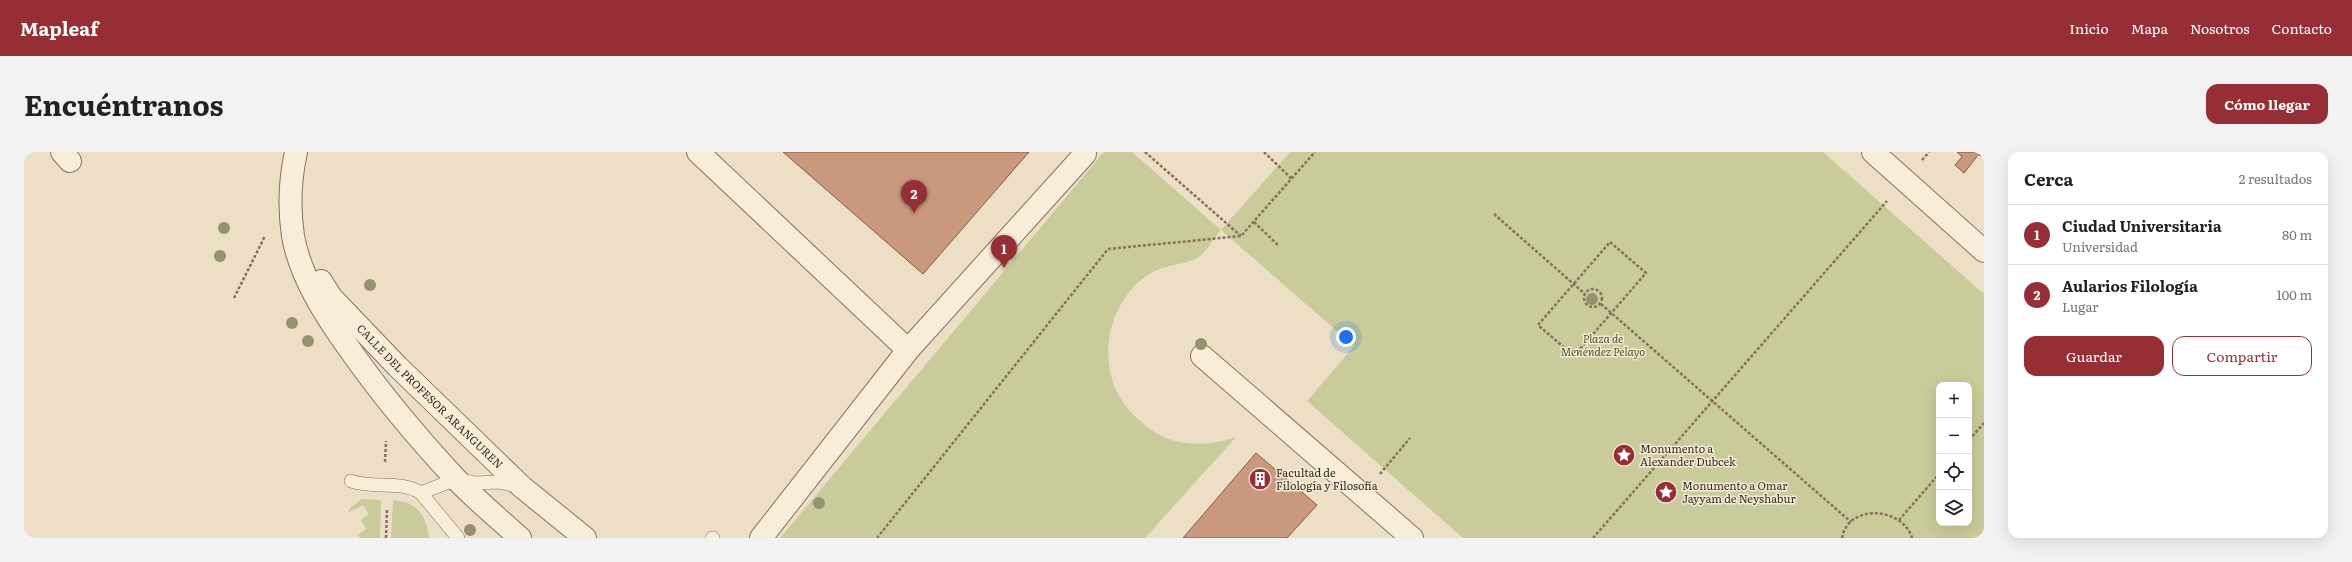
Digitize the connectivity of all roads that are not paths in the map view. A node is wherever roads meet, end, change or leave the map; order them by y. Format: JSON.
{"nodes":[{"id":1,"x":296,"y":152,"type":"edge"},
{"id":2,"x":698,"y":152,"type":"edge"},
{"id":3,"x":1873,"y":152,"type":"edge"},
{"id":4,"x":1085,"y":154,"type":"dead end"},
{"id":5,"x":294,"y":237,"type":"junction"},
{"id":6,"x":1984,"y":251,"type":"edge"},
{"id":7,"x":908,"y":350,"type":"junction"},
{"id":8,"x":1202,"y":356,"type":"dead end"},
{"id":9,"x":456,"y":479,"type":"junction"},
{"id":10,"x":351,"y":481,"type":"dead end"},
{"id":11,"x":522,"y":487,"type":"junction"},
{"id":12,"x":420,"y":493,"type":"junction"},
{"id":13,"x":458,"y":538,"type":"edge"},
{"id":14,"x":520,"y":538,"type":"edge"},
{"id":15,"x":585,"y":538,"type":"edge"},
{"id":16,"x":761,"y":538,"type":"edge"},
{"id":17,"x":1412,"y":538,"type":"edge"}],
"edges":[{"from":1,"to":5,"type":"street","name":"CALLE DEL PROFESOR ARANGUREN"},
{"from":2,"to":7,"type":"street"},
{"from":3,"to":6,"type":"street"},
{"from":4,"to":7,"type":"street"},
{"from":5,"to":9,"type":"street","name":"CALLE DEL PROFESOR ARANGUREN"},
{"from":5,"to":11,"type":"street","name":"CALLE DEL PROFESOR ARANGUREN"},
{"from":7,"to":16,"type":"street"},
{"from":8,"to":17,"type":"street"},
{"from":9,"to":11,"type":"lane"},
{"from":9,"to":12,"type":"lane"},
{"from":9,"to":14,"type":"street","name":"CALLE DEL PROFESOR ARANGUREN"},
{"from":10,"to":12,"type":"lane"},
{"from":11,"to":15,"type":"street","name":"CALLE DEL PROFESOR ARANGUREN"},
{"from":12,"to":13,"type":"lane"}]}
